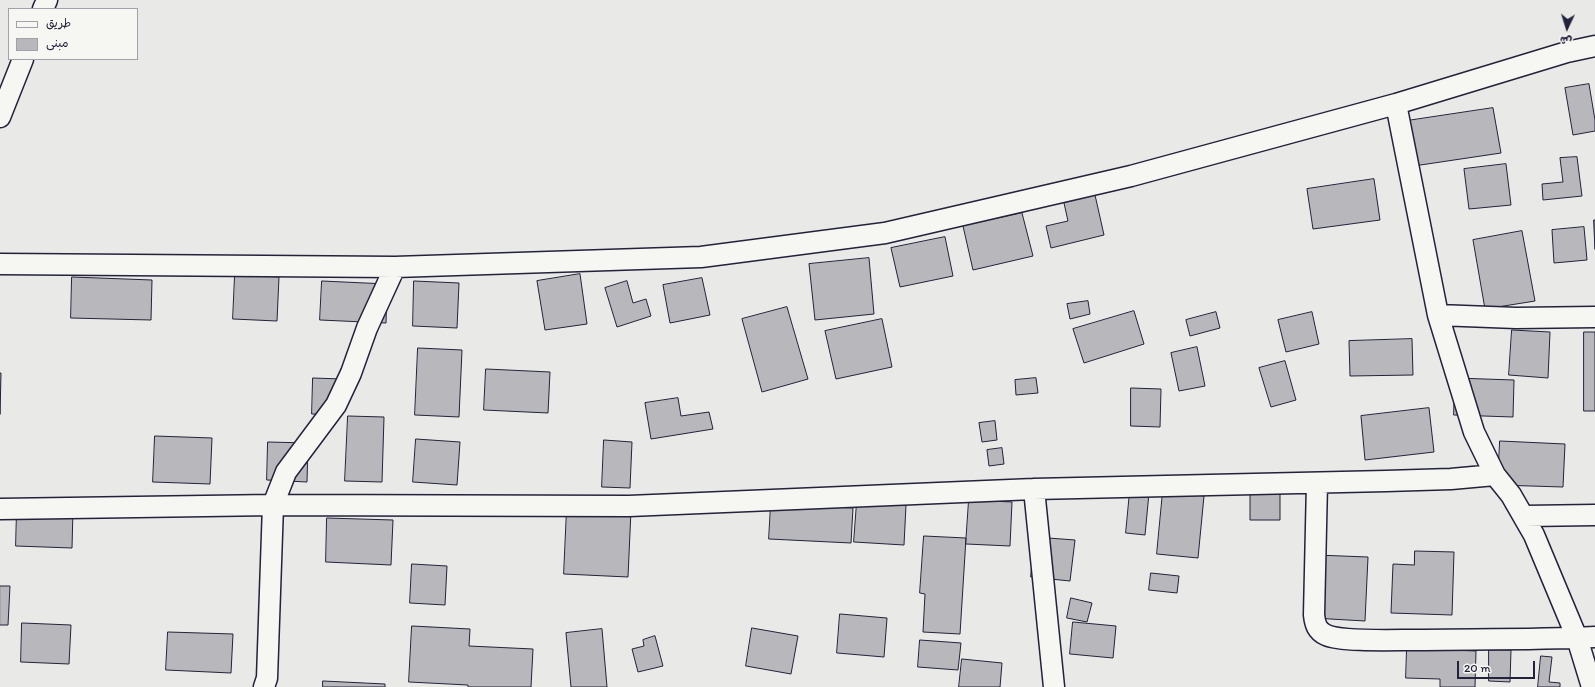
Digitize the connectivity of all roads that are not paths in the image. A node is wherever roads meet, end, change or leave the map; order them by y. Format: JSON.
{"nodes":[{"id":1,"x":1595,"y":46,"type":"edge"},
{"id":2,"x":23,"y":60,"type":"edge"},
{"id":3,"x":1396,"y":104,"type":"junction"},
{"id":4,"x":0,"y":117,"type":"edge"},
{"id":5,"x":0,"y":264,"type":"edge"},
{"id":6,"x":395,"y":267,"type":"junction"},
{"id":7,"x":1438,"y":315,"type":"junction"},
{"id":8,"x":1595,"y":317,"type":"edge"},
{"id":9,"x":1495,"y":475,"type":"junction"},
{"id":10,"x":1317,"y":483,"type":"junction"},
{"id":11,"x":1034,"y":489,"type":"junction"},
{"id":12,"x":273,"y":505,"type":"junction"},
{"id":13,"x":0,"y":509,"type":"edge"},
{"id":14,"x":1595,"y":515,"type":"edge"},
{"id":15,"x":1524,"y":516,"type":"junction"},
{"id":16,"x":1586,"y":637,"type":"edge"},
{"id":17,"x":264,"y":687,"type":"edge"},
{"id":18,"x":1054,"y":687,"type":"edge"},
{"id":19,"x":1592,"y":687,"type":"edge"}],
"edges":[{"from":1,"to":3,"type":"street"},
{"from":2,"to":4,"type":"street"},
{"from":3,"to":6,"type":"street"},
{"from":3,"to":7,"type":"street"},
{"from":5,"to":6,"type":"street"},
{"from":6,"to":12,"type":"street"},
{"from":7,"to":8,"type":"street"},
{"from":7,"to":9,"type":"street"},
{"from":9,"to":10,"type":"street"},
{"from":9,"to":15,"type":"street"},
{"from":10,"to":11,"type":"street"},
{"from":10,"to":16,"type":"street"},
{"from":11,"to":12,"type":"street"},
{"from":11,"to":18,"type":"street"},
{"from":12,"to":13,"type":"street"},
{"from":12,"to":17,"type":"street"},
{"from":14,"to":15,"type":"street"},
{"from":15,"to":16,"type":"street"},
{"from":16,"to":19,"type":"street"}]}
